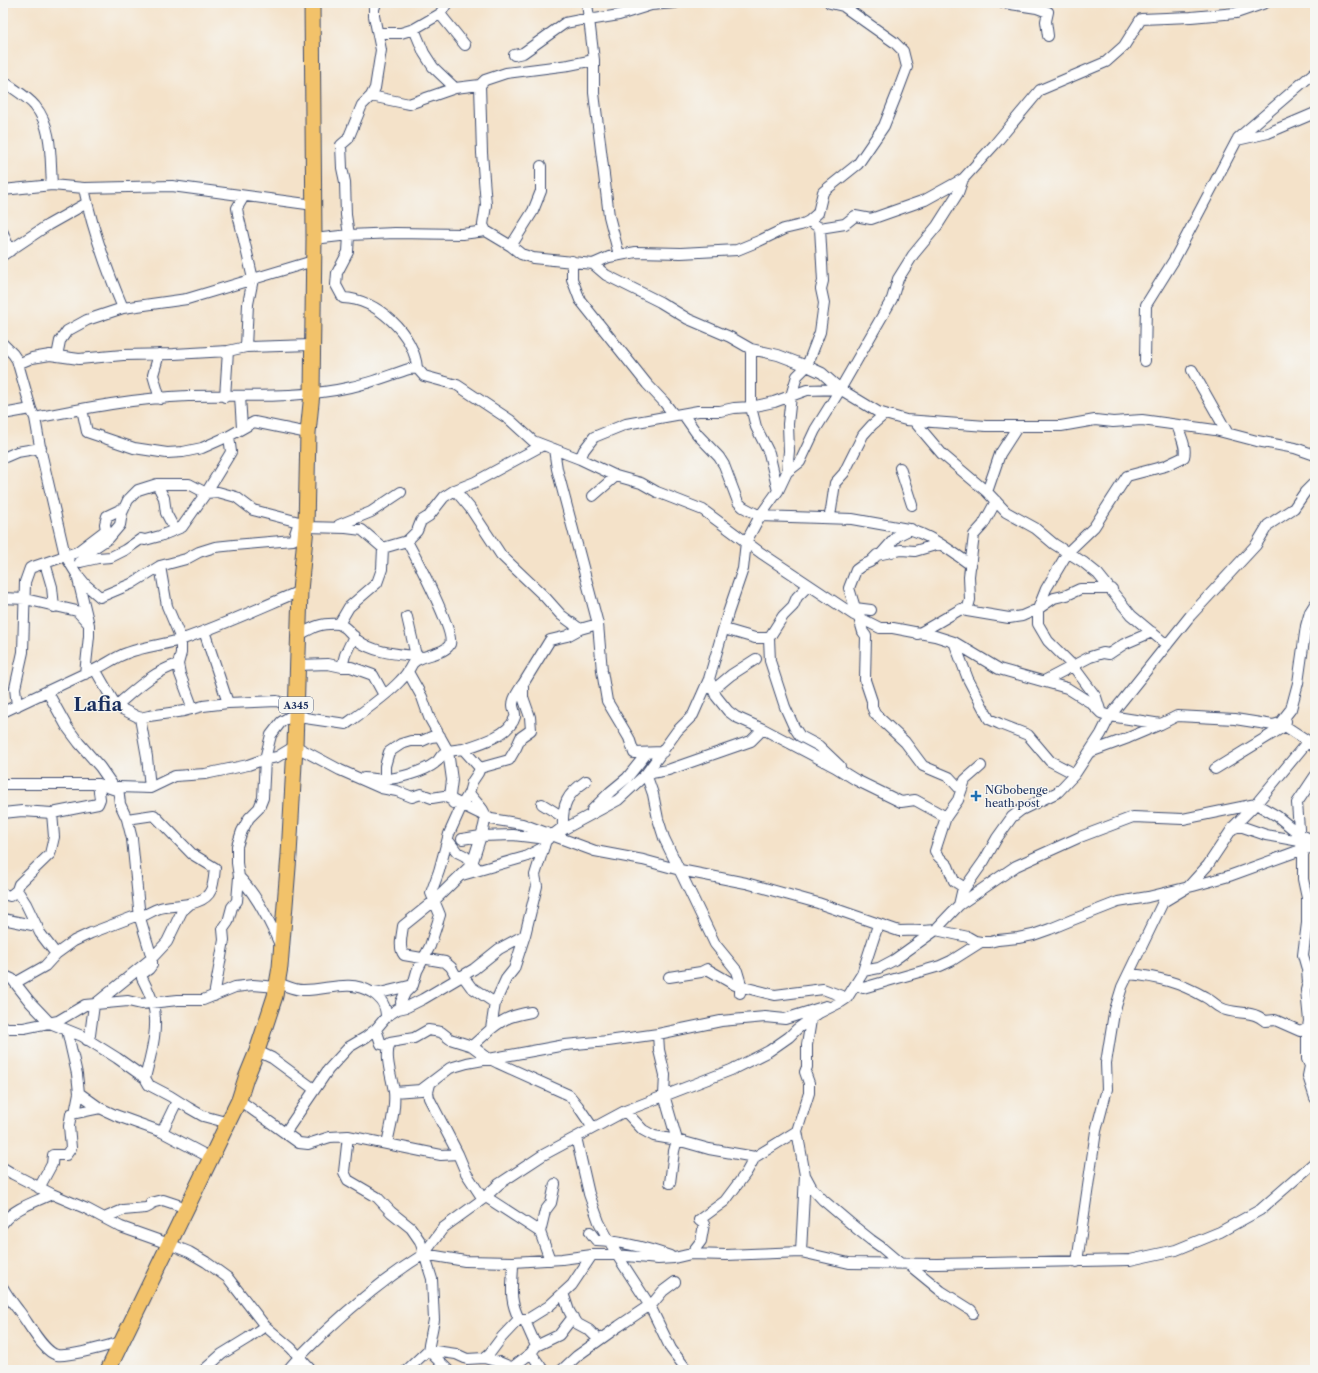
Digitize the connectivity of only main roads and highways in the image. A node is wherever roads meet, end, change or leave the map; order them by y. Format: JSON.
{"nodes":[{"id":1,"x":312,"y":3,"type":"edge"},
{"id":2,"x":108,"y":1370,"type":"edge"}],
"edges":[{"from":1,"to":2,"type":"highway","number":"A345"}]}
